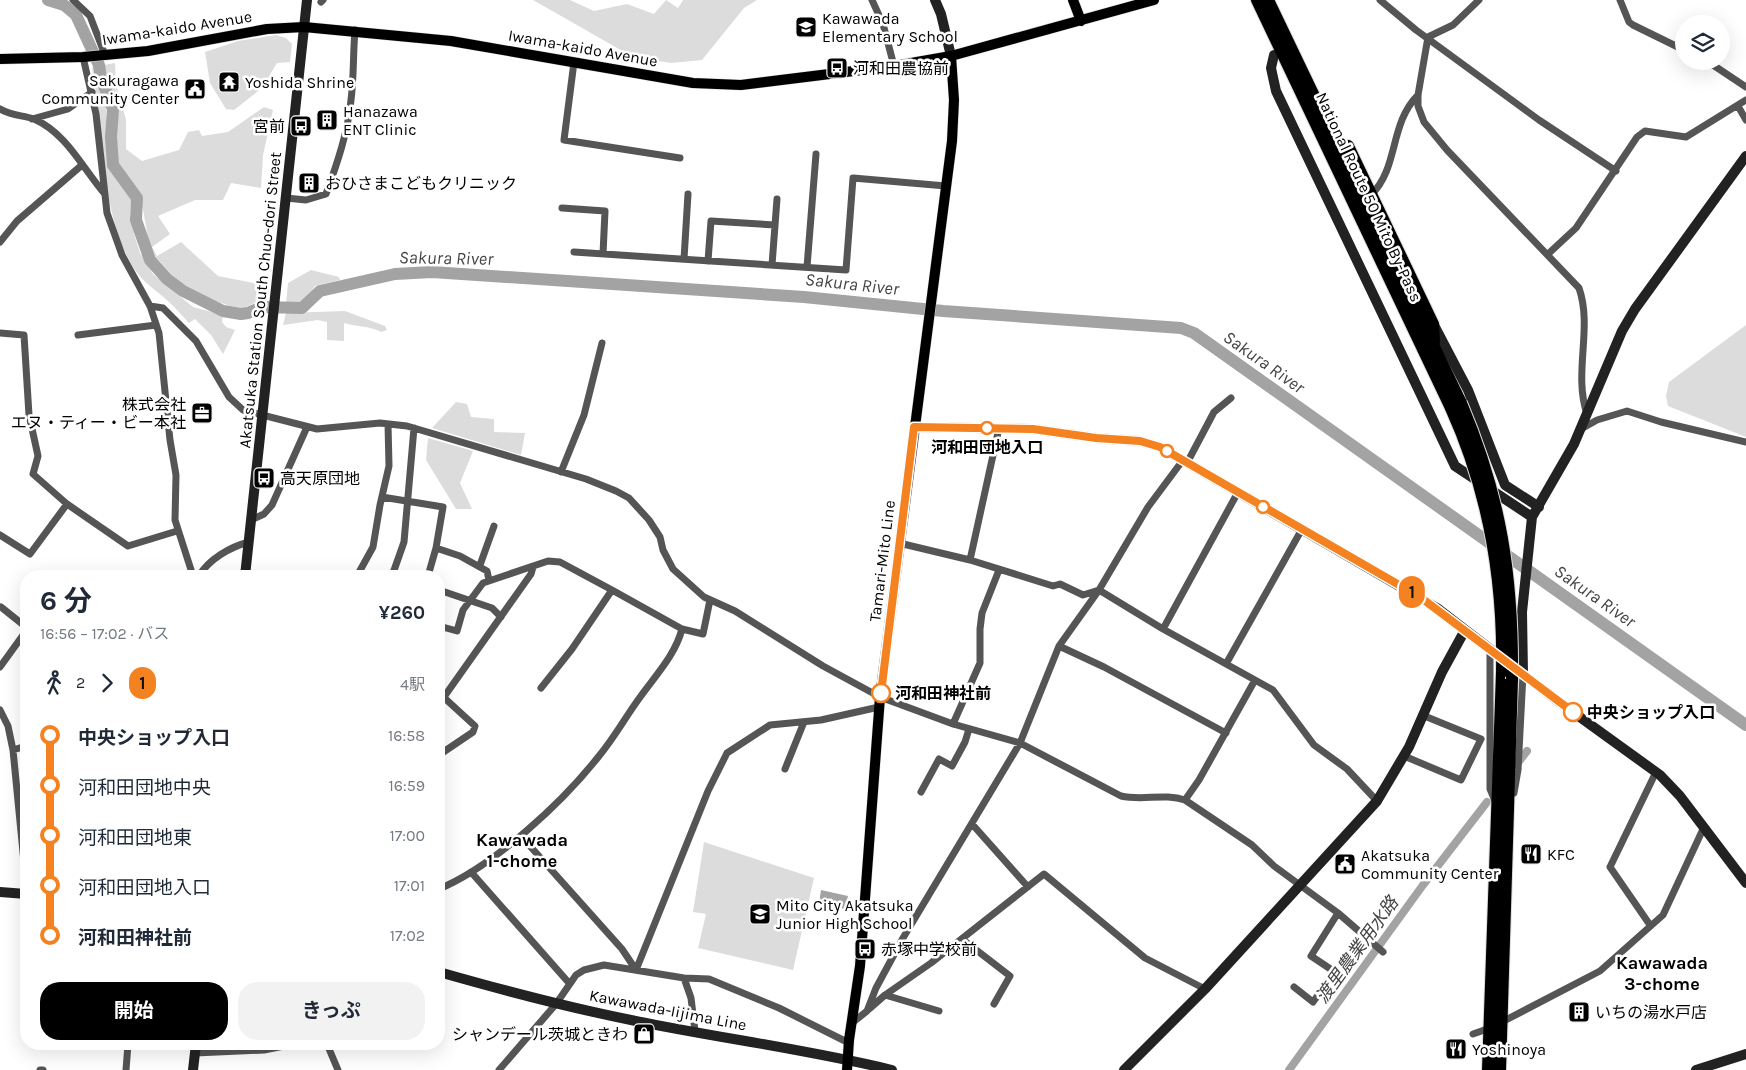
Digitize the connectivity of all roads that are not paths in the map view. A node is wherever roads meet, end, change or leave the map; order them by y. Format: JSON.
{"nodes":[{"id":1,"x":73,"y":0,"type":"edge"},
{"id":2,"x":307,"y":0,"type":"edge"},
{"id":3,"x":872,"y":0,"type":"edge"},
{"id":4,"x":935,"y":0,"type":"edge"},
{"id":5,"x":1073,"y":0,"type":"edge"},
{"id":6,"x":1154,"y":0,"type":"edge"},
{"id":7,"x":1249,"y":0,"type":"edge"},
{"id":8,"x":1257,"y":0,"type":"edge"},
{"id":9,"x":1268,"y":0,"type":"edge"},
{"id":10,"x":1277,"y":0,"type":"edge"},
{"id":11,"x":1380,"y":0,"type":"edge"},
{"id":12,"x":1479,"y":0,"type":"edge"},
{"id":13,"x":1620,"y":0,"type":"edge"},
{"id":14,"x":1081,"y":21,"type":"junction"},
{"id":15,"x":304,"y":27,"type":"junction"},
{"id":16,"x":355,"y":30,"type":"junction"},
{"id":17,"x":1428,"y":37,"type":"junction"},
{"id":18,"x":1675,"y":46,"type":"edge"},
{"id":19,"x":1274,"y":55,"type":"junction"},
{"id":20,"x":103,"y":56,"type":"junction"},
{"id":21,"x":951,"y":56,"type":"junction"},
{"id":22,"x":85,"y":57,"type":"junction"},
{"id":23,"x":0,"y":59,"type":"edge"},
{"id":24,"x":574,"y":62,"type":"junction"},
{"id":25,"x":894,"y":66,"type":"junction"},
{"id":26,"x":1720,"y":70,"type":"edge"},
{"id":27,"x":1746,"y":87,"type":"edge"},
{"id":28,"x":92,"y":92,"type":"junction"},
{"id":29,"x":1418,"y":95,"type":"junction"},
{"id":30,"x":1746,"y":100,"type":"edge"},
{"id":31,"x":1738,"y":106,"type":"junction"},
{"id":32,"x":0,"y":110,"type":"edge"},
{"id":33,"x":32,"y":118,"type":"junction"},
{"id":34,"x":1746,"y":120,"type":"edge"},
{"id":35,"x":816,"y":154,"type":"dead end"},
{"id":36,"x":1336,"y":155,"type":"junction"},
{"id":37,"x":1746,"y":156,"type":"edge"},
{"id":38,"x":680,"y":158,"type":"dead end"},
{"id":39,"x":82,"y":165,"type":"junction"},
{"id":40,"x":1616,"y":171,"type":"junction"},
{"id":41,"x":946,"y":186,"type":"junction"},
{"id":42,"x":104,"y":193,"type":"junction"},
{"id":43,"x":688,"y":194,"type":"dead end"},
{"id":44,"x":1371,"y":195,"type":"junction"},
{"id":45,"x":286,"y":198,"type":"junction"},
{"id":46,"x":777,"y":199,"type":"dead end"},
{"id":47,"x":562,"y":208,"type":"dead end"},
{"id":48,"x":775,"y":225,"type":"junction"},
{"id":49,"x":0,"y":242,"type":"edge"},
{"id":50,"x":574,"y":252,"type":"dead end"},
{"id":51,"x":603,"y":254,"type":"junction"},
{"id":52,"x":1548,"y":254,"type":"junction"},
{"id":53,"x":684,"y":259,"type":"junction"},
{"id":54,"x":708,"y":261,"type":"junction"},
{"id":55,"x":772,"y":265,"type":"junction"},
{"id":56,"x":807,"y":267,"type":"junction"},
{"id":57,"x":150,"y":306,"type":"junction"},
{"id":58,"x":1433,"y":324,"type":"junction"},
{"id":59,"x":156,"y":325,"type":"junction"},
{"id":60,"x":0,"y":333,"type":"edge"},
{"id":61,"x":78,"y":335,"type":"dead end"},
{"id":62,"x":602,"y":343,"type":"dead end"},
{"id":63,"x":1431,"y":354,"type":"junction"},
{"id":64,"x":1231,"y":398,"type":"dead end"},
{"id":65,"x":1588,"y":414,"type":"junction"},
{"id":66,"x":263,"y":416,"type":"junction"},
{"id":67,"x":388,"y":424,"type":"junction"},
{"id":68,"x":914,"y":427,"type":"junction"},
{"id":69,"x":307,"y":428,"type":"junction"},
{"id":70,"x":414,"y":428,"type":"junction"},
{"id":71,"x":999,"y":428,"type":"junction"},
{"id":72,"x":1581,"y":429,"type":"junction"},
{"id":73,"x":1746,"y":442,"type":"edge"},
{"id":74,"x":1185,"y":462,"type":"junction"},
{"id":75,"x":561,"y":472,"type":"junction"},
{"id":76,"x":1238,"y":492,"type":"junction"},
{"id":77,"x":382,"y":497,"type":"junction"},
{"id":78,"x":407,"y":501,"type":"junction"},
{"id":79,"x":67,"y":504,"type":"junction"},
{"id":80,"x":1539,"y":507,"type":"junction"},
{"id":81,"x":1532,"y":516,"type":"junction"},
{"id":82,"x":251,"y":520,"type":"junction"},
{"id":83,"x":494,"y":526,"type":"dead end"},
{"id":84,"x":1302,"y":529,"type":"junction"},
{"id":85,"x":176,"y":531,"type":"junction"},
{"id":86,"x":0,"y":535,"type":"edge"},
{"id":87,"x":249,"y":542,"type":"junction"},
{"id":88,"x":899,"y":543,"type":"junction"},
{"id":89,"x":436,"y":548,"type":"junction"},
{"id":90,"x":970,"y":560,"type":"junction"},
{"id":91,"x":480,"y":565,"type":"junction"},
{"id":92,"x":533,"y":567,"type":"junction"},
{"id":93,"x":191,"y":570,"type":"edge"},
{"id":94,"x":204,"y":570,"type":"edge"},
{"id":95,"x":246,"y":570,"type":"edge"},
{"id":96,"x":361,"y":570,"type":"edge"},
{"id":97,"x":394,"y":570,"type":"edge"},
{"id":98,"x":430,"y":570,"type":"edge"},
{"id":99,"x":999,"y":570,"type":"junction"},
{"id":100,"x":488,"y":580,"type":"junction"},
{"id":101,"x":612,"y":590,"type":"junction"},
{"id":102,"x":1099,"y":590,"type":"junction"},
{"id":103,"x":445,"y":592,"type":"edge"},
{"id":104,"x":471,"y":600,"type":"junction"},
{"id":105,"x":710,"y":600,"type":"junction"},
{"id":106,"x":1,"y":607,"type":"edge"},
{"id":107,"x":501,"y":617,"type":"junction"},
{"id":108,"x":20,"y":622,"type":"edge"},
{"id":109,"x":445,"y":628,"type":"edge"},
{"id":110,"x":1163,"y":628,"type":"junction"},
{"id":111,"x":682,"y":629,"type":"junction"},
{"id":112,"x":1466,"y":630,"type":"junction"},
{"id":113,"x":20,"y":639,"type":"edge"},
{"id":114,"x":1058,"y":646,"type":"junction"},
{"id":115,"x":1490,"y":649,"type":"junction"},
{"id":116,"x":1226,"y":664,"type":"junction"},
{"id":117,"x":0,"y":667,"type":"edge"},
{"id":118,"x":1512,"y":675,"type":"junction"},
{"id":119,"x":1255,"y":680,"type":"junction"},
{"id":120,"x":541,"y":688,"type":"dead end"},
{"id":121,"x":445,"y":691,"type":"edge"},
{"id":122,"x":445,"y":700,"type":"edge"},
{"id":123,"x":880,"y":702,"type":"junction"},
{"id":124,"x":0,"y":710,"type":"edge"},
{"id":125,"x":1422,"y":716,"type":"junction"},
{"id":126,"x":804,"y":722,"type":"junction"},
{"id":127,"x":953,"y":724,"type":"junction"},
{"id":128,"x":969,"y":729,"type":"junction"},
{"id":129,"x":1226,"y":732,"type":"junction"},
{"id":130,"x":1020,"y":743,"type":"junction"},
{"id":131,"x":20,"y":748,"type":"edge"},
{"id":132,"x":13,"y":750,"type":"junction"},
{"id":133,"x":445,"y":751,"type":"edge"},
{"id":134,"x":1404,"y":756,"type":"junction"},
{"id":135,"x":785,"y":769,"type":"dead end"},
{"id":136,"x":1656,"y":772,"type":"junction"},
{"id":137,"x":921,"y":792,"type":"dead end"},
{"id":138,"x":1185,"y":800,"type":"junction"},
{"id":139,"x":1377,"y":800,"type":"junction"},
{"id":140,"x":1502,"y":804,"type":"junction"},
{"id":141,"x":20,"y":818,"type":"edge"},
{"id":142,"x":972,"y":824,"type":"junction"},
{"id":143,"x":1704,"y":827,"type":"junction"},
{"id":144,"x":521,"y":836,"type":"junction"},
{"id":145,"x":471,"y":872,"type":"junction"},
{"id":146,"x":1746,"y":883,"type":"edge"},
{"id":147,"x":445,"y":886,"type":"edge"},
{"id":148,"x":1300,"y":886,"type":"junction"},
{"id":149,"x":1028,"y":887,"type":"junction"},
{"id":150,"x":0,"y":892,"type":"edge"},
{"id":151,"x":20,"y":894,"type":"edge"},
{"id":152,"x":1338,"y":914,"type":"junction"},
{"id":153,"x":1650,"y":925,"type":"junction"},
{"id":154,"x":962,"y":939,"type":"junction"},
{"id":155,"x":1383,"y":952,"type":"dead end"},
{"id":156,"x":636,"y":970,"type":"junction"},
{"id":157,"x":445,"y":974,"type":"edge"},
{"id":158,"x":684,"y":978,"type":"junction"},
{"id":159,"x":569,"y":983,"type":"junction"},
{"id":160,"x":1294,"y":987,"type":"dead end"},
{"id":161,"x":1205,"y":989,"type":"junction"},
{"id":162,"x":885,"y":995,"type":"junction"},
{"id":163,"x":556,"y":1004,"type":"junction"},
{"id":164,"x":994,"y":1004,"type":"dead end"},
{"id":165,"x":867,"y":1011,"type":"junction"},
{"id":166,"x":939,"y":1011,"type":"dead end"},
{"id":167,"x":1502,"y":1022,"type":"junction"},
{"id":168,"x":852,"y":1023,"type":"junction"},
{"id":169,"x":1490,"y":1028,"type":"junction"},
{"id":170,"x":695,"y":1031,"type":"junction"},
{"id":171,"x":1472,"y":1034,"type":"dead end"},
{"id":172,"x":849,"y":1044,"type":"junction"},
{"id":173,"x":128,"y":1050,"type":"edge"},
{"id":174,"x":196,"y":1050,"type":"edge"},
{"id":175,"x":330,"y":1050,"type":"edge"},
{"id":176,"x":1746,"y":1054,"type":"edge"},
{"id":177,"x":847,"y":1065,"type":"edge"},
{"id":178,"x":126,"y":1070,"type":"edge"},
{"id":179,"x":193,"y":1070,"type":"edge"},
{"id":180,"x":338,"y":1070,"type":"edge"},
{"id":181,"x":499,"y":1070,"type":"edge"},
{"id":182,"x":892,"y":1070,"type":"edge"},
{"id":183,"x":1124,"y":1070,"type":"edge"},
{"id":184,"x":1488,"y":1070,"type":"edge"},
{"id":185,"x":1500,"y":1070,"type":"edge"},
{"id":186,"x":1696,"y":1070,"type":"edge"}],
"edges":[{"from":1,"to":20,"type":"street"},
{"from":2,"to":15,"type":"street","name":"Akatsuka Station South Chuo-dori Street"},
{"from":3,"to":25,"type":"street"},
{"from":4,"to":21,"type":"street"},
{"from":5,"to":14,"type":"main road"},
{"from":6,"to":14,"type":"main road","name":"Iwama-kaido Avenue"},
{"from":7,"to":19,"type":"highway"},
{"from":8,"to":36,"type":"highway","name":"National Route 50 Mito By-Pass"},
{"from":9,"to":36,"type":"highway","name":"National Route 50 Mito By-Pass"},
{"from":10,"to":44,"type":"highway"},
{"from":11,"to":17,"type":"street"},
{"from":12,"to":17,"type":"street"},
{"from":13,"to":18,"type":"street"},
{"from":14,"to":21,"type":"main road","name":"Iwama-kaido Avenue"},
{"from":15,"to":16,"type":"main road","name":"Iwama-kaido Avenue"},
{"from":15,"to":20,"type":"main road","name":"Iwama-kaido Avenue"},
{"from":15,"to":45,"type":"street","name":"Akatsuka Station South Chuo-dori Street"},
{"from":16,"to":24,"type":"main road","name":"Iwama-kaido Avenue"},
{"from":16,"to":45,"type":"street"},
{"from":17,"to":29,"type":"street"},
{"from":17,"to":40,"type":"street"},
{"from":19,"to":63,"type":"highway"},
{"from":19,"to":81,"type":"street"},
{"from":20,"to":22,"type":"main road","name":"Iwama-kaido Avenue"},
{"from":21,"to":25,"type":"main road","name":"Iwama-kaido Avenue"},
{"from":21,"to":41,"type":"main road","name":"Tamari-Mito Line"},
{"from":22,"to":23,"type":"main road","name":"Iwama-kaido Avenue"},
{"from":22,"to":28,"type":"street"},
{"from":24,"to":25,"type":"main road","name":"Iwama-kaido Avenue"},
{"from":24,"to":38,"type":"street"},
{"from":26,"to":27,"type":"street"},
{"from":28,"to":33,"type":"street"},
{"from":28,"to":42,"type":"street"},
{"from":29,"to":44,"type":"street"},
{"from":29,"to":52,"type":"street"},
{"from":30,"to":31,"type":"street"},
{"from":31,"to":34,"type":"street"},
{"from":31,"to":40,"type":"street"},
{"from":32,"to":33,"type":"street"},
{"from":33,"to":39,"type":"street"},
{"from":35,"to":56,"type":"street"},
{"from":36,"to":63,"type":"highway","name":"National Route 50 Mito By-Pass"},
{"from":37,"to":65,"type":"street"},
{"from":39,"to":42,"type":"street"},
{"from":39,"to":49,"type":"street"},
{"from":40,"to":52,"type":"street"},
{"from":41,"to":56,"type":"street"},
{"from":41,"to":68,"type":"main road","name":"Tamari-Mito Line"},
{"from":42,"to":57,"type":"street"},
{"from":43,"to":53,"type":"street"},
{"from":44,"to":58,"type":"highway"},
{"from":45,"to":66,"type":"street","name":"Akatsuka Station South Chuo-dori Street"},
{"from":46,"to":48,"type":"street"},
{"from":47,"to":51,"type":"street"},
{"from":48,"to":54,"type":"street"},
{"from":48,"to":55,"type":"street"},
{"from":50,"to":51,"type":"street"},
{"from":51,"to":53,"type":"street"},
{"from":52,"to":65,"type":"street"},
{"from":53,"to":54,"type":"street"},
{"from":54,"to":55,"type":"street"},
{"from":55,"to":56,"type":"street"},
{"from":57,"to":59,"type":"street"},
{"from":57,"to":66,"type":"street"},
{"from":58,"to":63,"type":"highway"},
{"from":58,"to":80,"type":"street"},
{"from":59,"to":61,"type":"street"},
{"from":59,"to":85,"type":"street"},
{"from":60,"to":79,"type":"street"},
{"from":62,"to":75,"type":"street"},
{"from":63,"to":118,"type":"highway","name":"National Route 50 Mito By-Pass","bridge":true},
{"from":64,"to":74,"type":"street"},
{"from":65,"to":72,"type":"street"},
{"from":66,"to":69,"type":"street"},
{"from":66,"to":82,"type":"street","name":"Akatsuka Station South Chuo-dori Street"},
{"from":67,"to":69,"type":"street"},
{"from":67,"to":70,"type":"street"},
{"from":67,"to":77,"type":"street"},
{"from":68,"to":71,"type":"street"},
{"from":68,"to":88,"type":"main road","name":"Tamari-Mito Line"},
{"from":69,"to":82,"type":"street"},
{"from":70,"to":75,"type":"street"},
{"from":70,"to":78,"type":"street"},
{"from":71,"to":74,"type":"street"},
{"from":71,"to":90,"type":"street"},
{"from":72,"to":73,"type":"street"},
{"from":72,"to":80,"type":"street"},
{"from":74,"to":76,"type":"street"},
{"from":74,"to":102,"type":"street"},
{"from":75,"to":105,"type":"street"},
{"from":76,"to":84,"type":"street"},
{"from":76,"to":110,"type":"street"},
{"from":77,"to":78,"type":"street"},
{"from":77,"to":96,"type":"street"},
{"from":78,"to":89,"type":"street"},
{"from":78,"to":97,"type":"street"},
{"from":79,"to":85,"type":"street"},
{"from":79,"to":86,"type":"street"},
{"from":80,"to":81,"type":"street"},
{"from":81,"to":118,"type":"street"},
{"from":82,"to":87,"type":"street","name":"Akatsuka Station South Chuo-dori Street"},
{"from":83,"to":91,"type":"street"},
{"from":84,"to":112,"type":"street"},
{"from":84,"to":116,"type":"street"},
{"from":85,"to":93,"type":"street"},
{"from":87,"to":94,"type":"street"},
{"from":87,"to":95,"type":"street","name":"Akatsuka Station South Chuo-dori Street"},
{"from":88,"to":90,"type":"street"},
{"from":88,"to":123,"type":"main road","name":"Tamari-Mito Line"},
{"from":89,"to":91,"type":"street"},
{"from":89,"to":98,"type":"street"},
{"from":90,"to":99,"type":"street"},
{"from":91,"to":100,"type":"street"},
{"from":92,"to":100,"type":"street"},
{"from":92,"to":101,"type":"street"},
{"from":92,"to":107,"type":"street"},
{"from":99,"to":102,"type":"street"},
{"from":99,"to":127,"type":"street"},
{"from":100,"to":104,"type":"street"},
{"from":101,"to":111,"type":"street"},
{"from":101,"to":120,"type":"street"},
{"from":102,"to":110,"type":"street"},
{"from":102,"to":114,"type":"street"},
{"from":103,"to":104,"type":"street"},
{"from":104,"to":107,"type":"street"},
{"from":104,"to":109,"type":"street"},
{"from":105,"to":111,"type":"street"},
{"from":105,"to":123,"type":"street"},
{"from":106,"to":108,"type":"street"},
{"from":107,"to":121,"type":"street"},
{"from":110,"to":116,"type":"street"},
{"from":111,"to":144,"type":"street"},
{"from":112,"to":115,"type":"street"},
{"from":112,"to":125,"type":"street"},
{"from":113,"to":117,"type":"street"},
{"from":114,"to":129,"type":"street"},
{"from":114,"to":130,"type":"street"},
{"from":115,"to":118,"type":"street"},
{"from":115,"to":140,"type":"street"},
{"from":116,"to":119,"type":"street"},
{"from":118,"to":136,"type":"street"},
{"from":118,"to":140,"type":"highway"},
{"from":119,"to":129,"type":"street"},
{"from":119,"to":139,"type":"street"},
{"from":122,"to":133,"type":"street"},
{"from":123,"to":126,"type":"street"},
{"from":123,"to":127,"type":"street"},
{"from":123,"to":168,"type":"main road","name":"Tamari-Mito Line"},
{"from":124,"to":132,"type":"street"},
{"from":125,"to":134,"type":"street"},
{"from":125,"to":134,"type":"street"},
{"from":126,"to":135,"type":"street"},
{"from":126,"to":156,"type":"street"},
{"from":127,"to":128,"type":"street"},
{"from":128,"to":130,"type":"street"},
{"from":128,"to":137,"type":"street"},
{"from":129,"to":138,"type":"street"},
{"from":130,"to":138,"type":"street"},
{"from":130,"to":142,"type":"street"},
{"from":131,"to":132,"type":"street"},
{"from":132,"to":141,"type":"street"},
{"from":134,"to":139,"type":"street"},
{"from":136,"to":143,"type":"street"},
{"from":136,"to":153,"type":"street"},
{"from":138,"to":148,"type":"street"},
{"from":139,"to":148,"type":"street"},
{"from":140,"to":167,"type":"highway"},
{"from":140,"to":169,"type":"highway"},
{"from":142,"to":149,"type":"street"},
{"from":142,"to":165,"type":"street"},
{"from":143,"to":146,"type":"street"},
{"from":143,"to":153,"type":"street"},
{"from":144,"to":145,"type":"street"},
{"from":144,"to":156,"type":"street"},
{"from":145,"to":147,"type":"street"},
{"from":145,"to":159,"type":"street"},
{"from":148,"to":152,"type":"street"},
{"from":148,"to":161,"type":"street"},
{"from":149,"to":154,"type":"street"},
{"from":149,"to":161,"type":"street"},
{"from":150,"to":151,"type":"street"},
{"from":152,"to":155,"type":"street"},
{"from":152,"to":160,"type":"street"},
{"from":153,"to":167,"type":"street"},
{"from":154,"to":162,"type":"street"},
{"from":154,"to":164,"type":"street"},
{"from":156,"to":158,"type":"street"},
{"from":156,"to":159,"type":"street"},
{"from":157,"to":163,"type":"street","name":"Kawawada-Iijima Line"},
{"from":158,"to":170,"type":"street"},
{"from":158,"to":172,"type":"street"},
{"from":159,"to":163,"type":"street"},
{"from":161,"to":183,"type":"street"},
{"from":162,"to":165,"type":"street"},
{"from":162,"to":166,"type":"street"},
{"from":163,"to":170,"type":"street","name":"Kawawada-Iijima Line"},
{"from":163,"to":181,"type":"street"},
{"from":165,"to":168,"type":"street"},
{"from":167,"to":185,"type":"highway"},
{"from":168,"to":172,"type":"main road","name":"Tamari-Mito Line"},
{"from":169,"to":171,"type":"street"},
{"from":169,"to":184,"type":"highway"},
{"from":170,"to":177,"type":"street","name":"Kawawada-Iijima Line"},
{"from":172,"to":177,"type":"main road","name":"Tamari-Mito Line"},
{"from":173,"to":178,"type":"street"},
{"from":174,"to":179,"type":"street"},
{"from":175,"to":180,"type":"street"},
{"from":176,"to":186,"type":"street"},
{"from":177,"to":182,"type":"street","name":"Kawawada-Iijima Line"}]}
